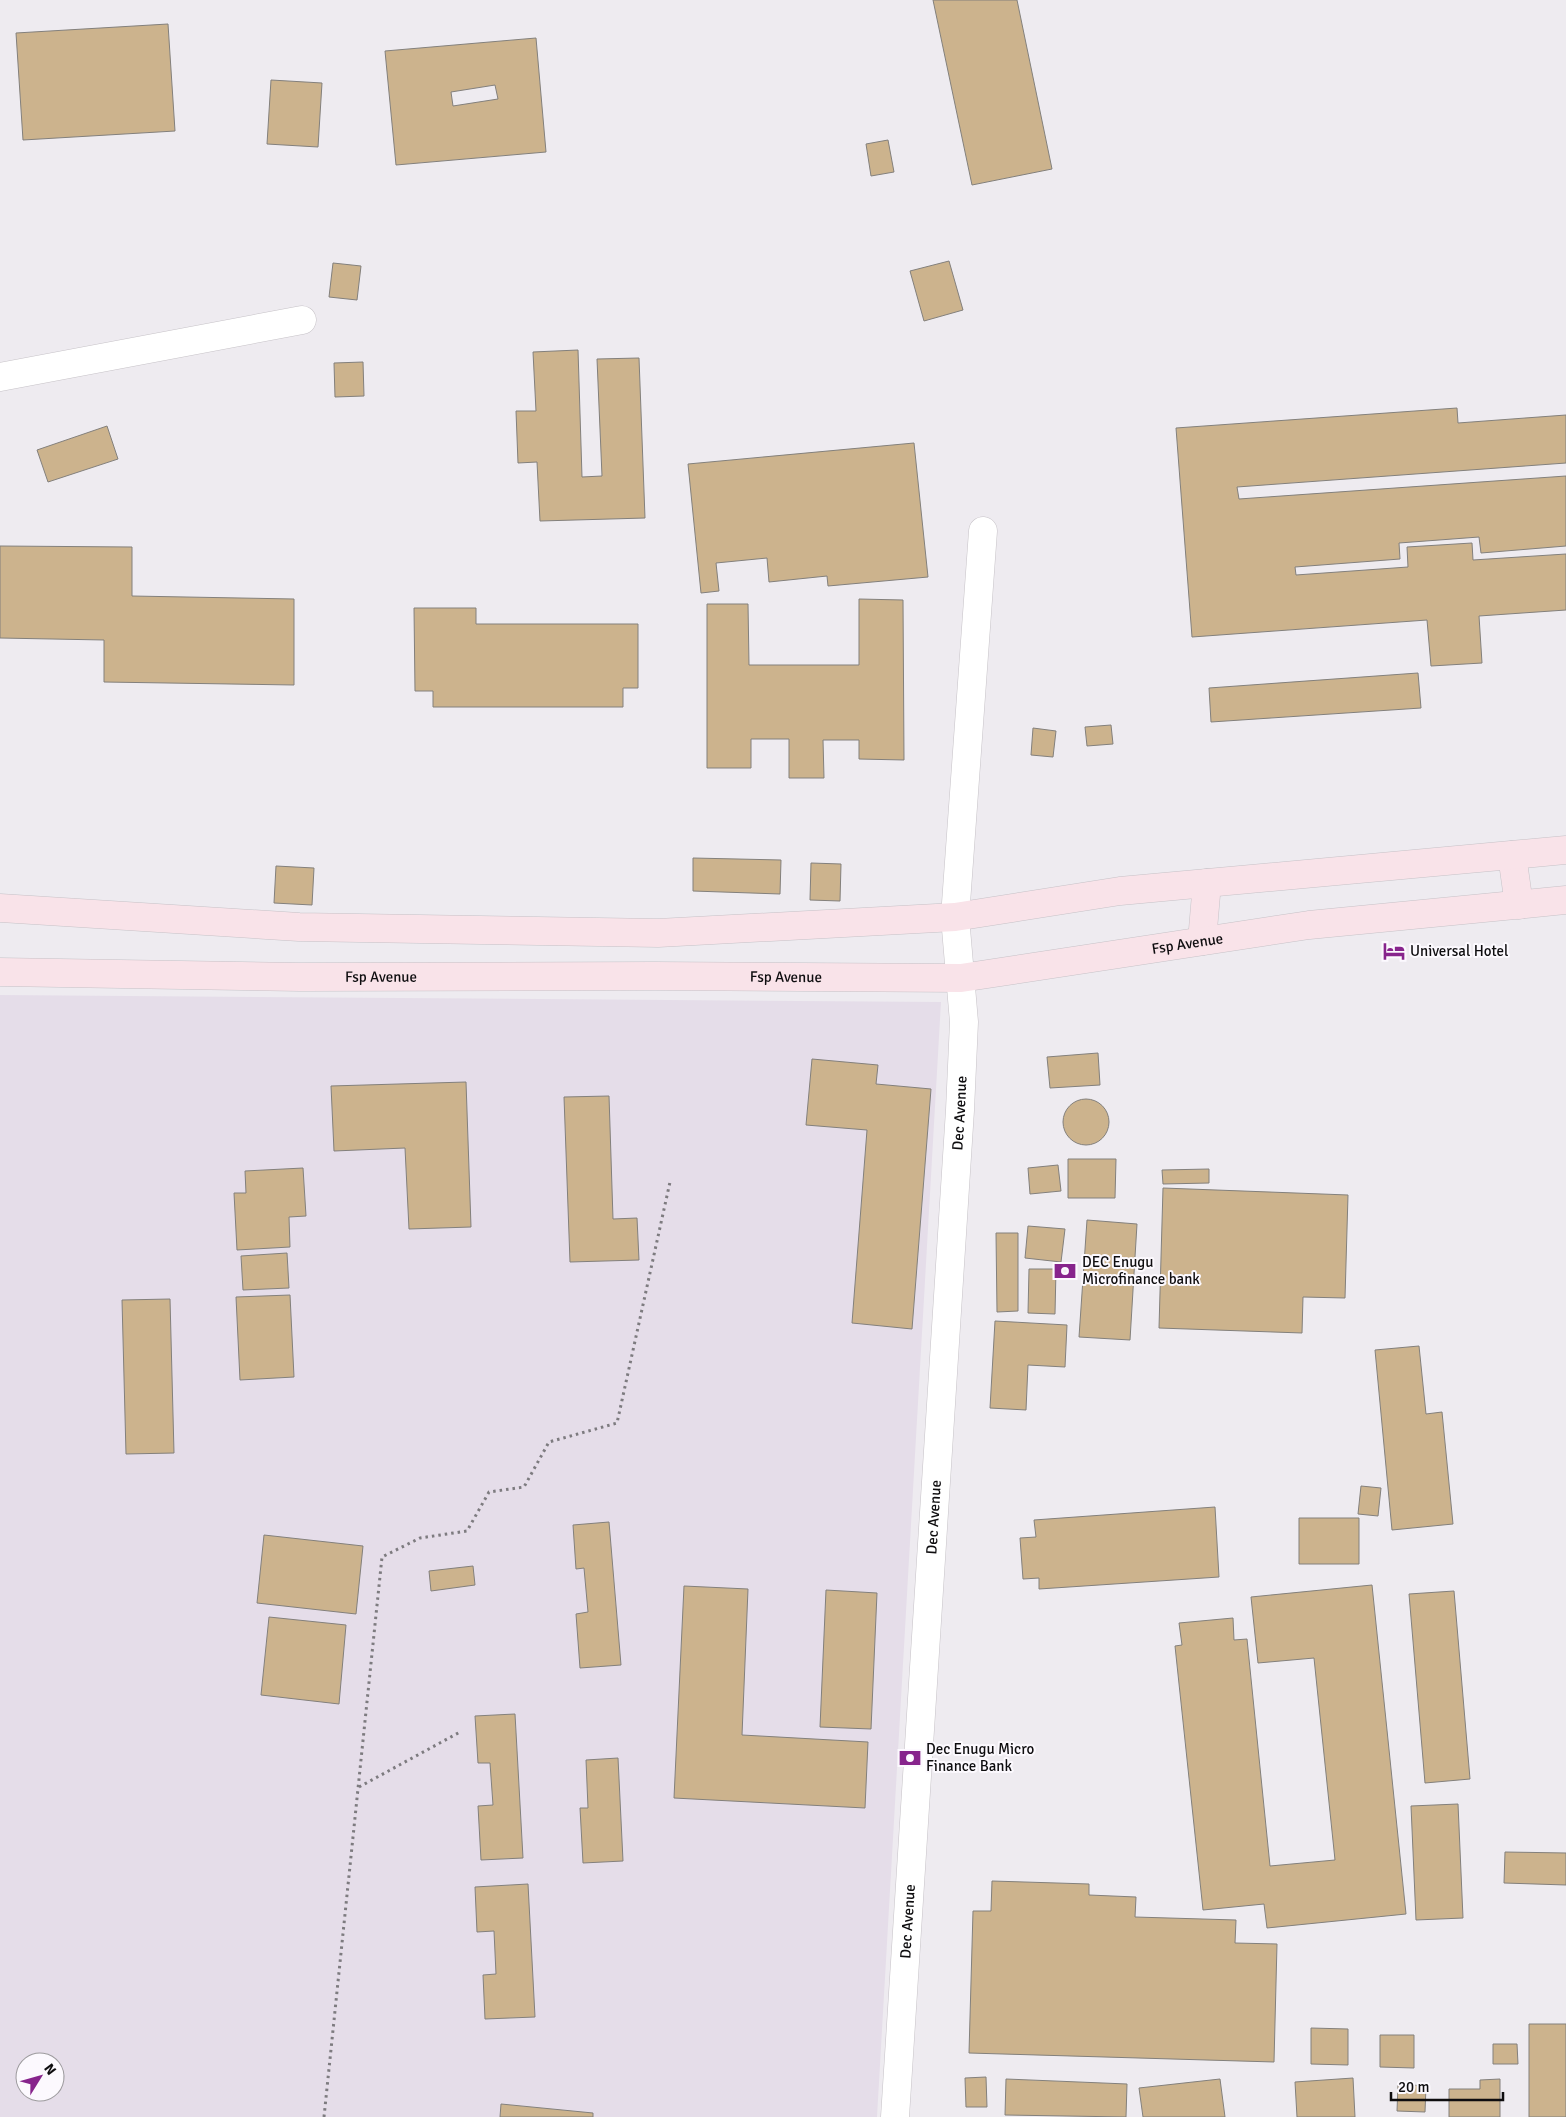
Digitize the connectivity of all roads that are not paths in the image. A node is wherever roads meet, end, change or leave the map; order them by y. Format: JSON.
{"nodes":[{"id":1,"x":302,"y":320,"type":"dead end"},
{"id":2,"x":0,"y":376,"type":"edge"},
{"id":3,"x":983,"y":531,"type":"dead end"},
{"id":4,"x":1566,"y":850,"type":"edge"},
{"id":5,"x":1512,"y":855,"type":"junction"},
{"id":6,"x":1208,"y":883,"type":"junction"},
{"id":7,"x":1566,"y":900,"type":"edge"},
{"id":8,"x":1519,"y":905,"type":"junction"},
{"id":9,"x":0,"y":908,"type":"edge"},
{"id":10,"x":955,"y":917,"type":"junction"},
{"id":11,"x":1202,"y":941,"type":"junction"},
{"id":12,"x":0,"y":972,"type":"edge"},
{"id":13,"x":961,"y":978,"type":"junction"},
{"id":14,"x":895,"y":2117,"type":"edge"}],
"edges":[{"from":1,"to":2,"type":"street"},
{"from":3,"to":10,"type":"street","name":"Dec Avenue"},
{"from":4,"to":5,"type":"main road"},
{"from":5,"to":6,"type":"main road"},
{"from":5,"to":8,"type":"main road"},
{"from":6,"to":10,"type":"main road"},
{"from":6,"to":11,"type":"main road"},
{"from":7,"to":8,"type":"main road","name":"Fsp Avenue"},
{"from":8,"to":11,"type":"main road","name":"Fsp Avenue"},
{"from":9,"to":10,"type":"main road"},
{"from":10,"to":13,"type":"street","name":"Dec Avenue"},
{"from":11,"to":13,"type":"main road","name":"Fsp Avenue"},
{"from":12,"to":13,"type":"main road","name":"Fsp Avenue"},
{"from":13,"to":14,"type":"street","name":"Dec Avenue"}]}
